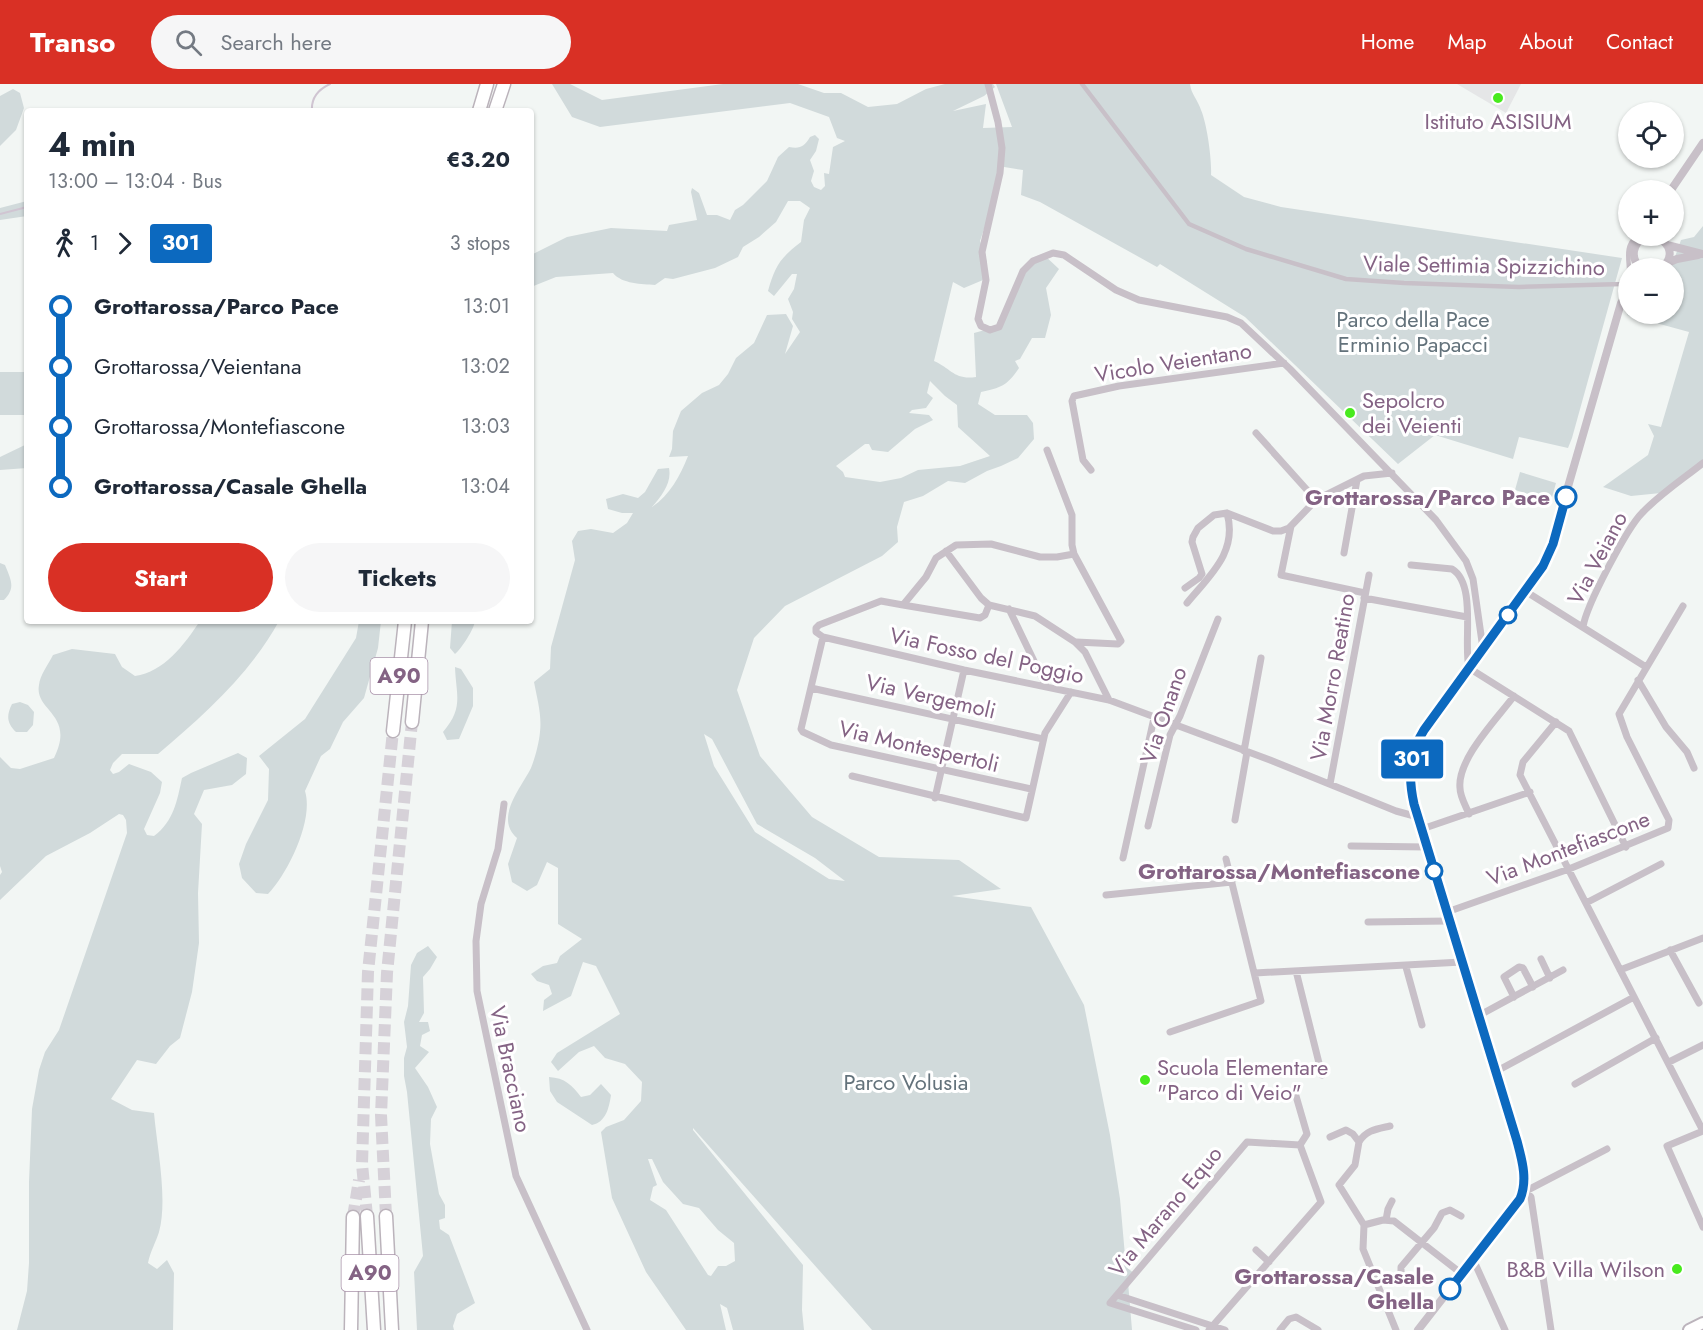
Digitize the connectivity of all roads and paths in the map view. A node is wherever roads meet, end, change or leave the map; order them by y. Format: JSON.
{"nodes":[{"id":1,"x":487,"y":84,"type":"edge"},
{"id":2,"x":504,"y":84,"type":"edge"},
{"id":3,"x":988,"y":84,"type":"edge"},
{"id":4,"x":1082,"y":84,"type":"edge"},
{"id":5,"x":480,"y":105,"type":"edge"},
{"id":6,"x":497,"y":106,"type":"edge"},
{"id":7,"x":1703,"y":143,"type":"edge"},
{"id":8,"x":1678,"y":180,"type":"edge"},
{"id":9,"x":1681,"y":246,"type":"edge"},
{"id":10,"x":1703,"y":254,"type":"edge"},
{"id":11,"x":1682,"y":258,"type":"edge"},
{"id":12,"x":1618,"y":284,"type":"edge"},
{"id":13,"x":1618,"y":314,"type":"edge"},
{"id":14,"x":1284,"y":363,"type":"junction"},
{"id":15,"x":1256,"y":433,"type":"dead end"},
{"id":16,"x":1047,"y":450,"type":"dead end"},
{"id":17,"x":1703,"y":463,"type":"edge"},
{"id":18,"x":1091,"y":470,"type":"dead end"},
{"id":19,"x":1392,"y":473,"type":"junction"},
{"id":20,"x":1357,"y":480,"type":"junction"},
{"id":21,"x":1316,"y":500,"type":"junction"},
{"id":22,"x":1227,"y":513,"type":"junction"},
{"id":23,"x":1291,"y":526,"type":"junction"},
{"id":24,"x":946,"y":551,"type":"junction"},
{"id":25,"x":1344,"y":553,"type":"dead end"},
{"id":26,"x":1074,"y":554,"type":"junction"},
{"id":27,"x":1411,"y":566,"type":"dead end"},
{"id":28,"x":1369,"y":575,"type":"dead end"},
{"id":29,"x":1185,"y":588,"type":"dead end"},
{"id":30,"x":1525,"y":591,"type":"junction"},
{"id":31,"x":1365,"y":596,"type":"junction"},
{"id":32,"x":1187,"y":603,"type":"dead end"},
{"id":33,"x":903,"y":605,"type":"junction"},
{"id":34,"x":989,"y":605,"type":"junction"},
{"id":35,"x":1683,"y":606,"type":"dead end"},
{"id":36,"x":1010,"y":609,"type":"junction"},
{"id":37,"x":1467,"y":617,"type":"junction"},
{"id":38,"x":1218,"y":619,"type":"dead end"},
{"id":39,"x":405,"y":624,"type":"edge"},
{"id":40,"x":422,"y":624,"type":"edge"},
{"id":41,"x":1583,"y":627,"type":"junction"},
{"id":42,"x":822,"y":637,"type":"junction"},
{"id":43,"x":1075,"y":642,"type":"junction"},
{"id":44,"x":1483,"y":649,"type":"junction"},
{"id":45,"x":1262,"y":658,"type":"dead end"},
{"id":46,"x":1646,"y":667,"type":"junction"},
{"id":47,"x":1469,"y":668,"type":"junction"},
{"id":48,"x":964,"y":670,"type":"junction"},
{"id":49,"x":1638,"y":680,"type":"junction"},
{"id":50,"x":1046,"y":686,"type":"junction"},
{"id":51,"x":811,"y":688,"type":"junction"},
{"id":52,"x":1071,"y":692,"type":"junction"},
{"id":53,"x":1514,"y":696,"type":"junction"},
{"id":54,"x":1109,"y":700,"type":"junction"},
{"id":55,"x":1154,"y":718,"type":"junction"},
{"id":56,"x":953,"y":720,"type":"junction"},
{"id":57,"x":412,"y":722,"type":"tunnel mouth"},
{"id":58,"x":1556,"y":722,"type":"junction"},
{"id":59,"x":1175,"y":725,"type":"junction"},
{"id":60,"x":393,"y":731,"type":"tunnel mouth"},
{"id":61,"x":1043,"y":739,"type":"junction"},
{"id":62,"x":1246,"y":751,"type":"junction"},
{"id":63,"x":1694,"y":768,"type":"dead end"},
{"id":64,"x":941,"y":770,"type":"junction"},
{"id":65,"x":852,"y":776,"type":"dead end"},
{"id":66,"x":1330,"y":784,"type":"junction"},
{"id":67,"x":1031,"y":789,"type":"junction"},
{"id":68,"x":1530,"y":792,"type":"junction"},
{"id":69,"x":935,"y":798,"type":"junction"},
{"id":70,"x":504,"y":804,"type":"dead end"},
{"id":71,"x":1469,"y":814,"type":"junction"},
{"id":72,"x":1418,"y":817,"type":"junction"},
{"id":73,"x":1235,"y":820,"type":"dead end"},
{"id":74,"x":1148,"y":826,"type":"dead end"},
{"id":75,"x":1422,"y":830,"type":"junction"},
{"id":76,"x":1351,"y":846,"type":"dead end"},
{"id":77,"x":1427,"y":847,"type":"junction"},
{"id":78,"x":1626,"y":847,"type":"junction"},
{"id":79,"x":1123,"y":858,"type":"dead end"},
{"id":80,"x":1226,"y":859,"type":"dead end"},
{"id":81,"x":1661,"y":864,"type":"dead end"},
{"id":82,"x":1569,"y":869,"type":"junction"},
{"id":83,"x":1232,"y":882,"type":"junction"},
{"id":84,"x":1106,"y":895,"type":"dead end"},
{"id":85,"x":1586,"y":903,"type":"junction"},
{"id":86,"x":1448,"y":917,"type":"junction"},
{"id":87,"x":1368,"y":922,"type":"dead end"},
{"id":88,"x":1703,"y":938,"type":"edge"},
{"id":89,"x":1670,"y":950,"type":"junction"},
{"id":90,"x":1541,"y":959,"type":"dead end"},
{"id":91,"x":1462,"y":962,"type":"junction"},
{"id":92,"x":1406,"y":967,"type":"junction"},
{"id":93,"x":1563,"y":970,"type":"dead end"},
{"id":94,"x":1620,"y":970,"type":"junction"},
{"id":95,"x":1296,"y":971,"type":"junction"},
{"id":96,"x":1255,"y":973,"type":"junction"},
{"id":97,"x":1550,"y":978,"type":"junction"},
{"id":98,"x":1533,"y":987,"type":"junction"},
{"id":99,"x":1514,"y":997,"type":"junction"},
{"id":100,"x":1634,"y":997,"type":"junction"},
{"id":101,"x":1699,"y":1003,"type":"dead end"},
{"id":102,"x":1478,"y":1016,"type":"junction"},
{"id":103,"x":1422,"y":1025,"type":"dead end"},
{"id":104,"x":1170,"y":1032,"type":"dead end"},
{"id":105,"x":1656,"y":1038,"type":"junction"},
{"id":106,"x":1703,"y":1045,"type":"edge"},
{"id":107,"x":1669,"y":1062,"type":"junction"},
{"id":108,"x":1495,"y":1072,"type":"junction"},
{"id":109,"x":1322,"y":1075,"type":"dead end"},
{"id":110,"x":1575,"y":1084,"type":"dead end"},
{"id":111,"x":1296,"y":1096,"type":"dead end"},
{"id":112,"x":1390,"y":1126,"type":"dead end"},
{"id":113,"x":1703,"y":1131,"type":"edge"},
{"id":114,"x":1330,"y":1137,"type":"dead end"},
{"id":115,"x":1300,"y":1145,"type":"junction"},
{"id":116,"x":1359,"y":1145,"type":"junction"},
{"id":117,"x":1607,"y":1149,"type":"dead end"},
{"id":118,"x":1522,"y":1193,"type":"junction"},
{"id":119,"x":1392,"y":1201,"type":"dead end"},
{"id":120,"x":353,"y":1216,"type":"tunnel mouth"},
{"id":121,"x":367,"y":1216,"type":"tunnel mouth"},
{"id":122,"x":386,"y":1216,"type":"tunnel mouth"},
{"id":123,"x":1461,"y":1216,"type":"dead end"},
{"id":124,"x":1386,"y":1220,"type":"junction"},
{"id":125,"x":1364,"y":1225,"type":"junction"},
{"id":126,"x":1703,"y":1227,"type":"edge"},
{"id":127,"x":1423,"y":1243,"type":"junction"},
{"id":128,"x":1256,"y":1250,"type":"dead end"},
{"id":129,"x":1473,"y":1259,"type":"junction"},
{"id":130,"x":1269,"y":1262,"type":"junction"},
{"id":131,"x":1462,"y":1274,"type":"junction"},
{"id":132,"x":1403,"y":1277,"type":"dead end"},
{"id":133,"x":390,"y":1291,"type":"junction"},
{"id":134,"x":1117,"y":1295,"type":"junction"},
{"id":135,"x":1703,"y":1323,"type":"edge"},
{"id":136,"x":1211,"y":1328,"type":"edge"},
{"id":137,"x":351,"y":1330,"type":"edge"},
{"id":138,"x":374,"y":1330,"type":"edge"},
{"id":139,"x":392,"y":1330,"type":"edge"},
{"id":140,"x":399,"y":1330,"type":"edge"},
{"id":141,"x":587,"y":1330,"type":"edge"},
{"id":142,"x":1196,"y":1330,"type":"edge"},
{"id":143,"x":1225,"y":1330,"type":"edge"},
{"id":144,"x":1280,"y":1330,"type":"edge"},
{"id":145,"x":1318,"y":1330,"type":"edge"},
{"id":146,"x":1396,"y":1330,"type":"edge"},
{"id":147,"x":1418,"y":1330,"type":"edge"},
{"id":148,"x":1505,"y":1330,"type":"edge"},
{"id":149,"x":1551,"y":1330,"type":"edge"},
{"id":150,"x":1689,"y":1330,"type":"edge"}],
"edges":[{"from":1,"to":5,"type":"highway"},
{"from":2,"to":6,"type":"highway"},
{"from":3,"to":14,"type":"street"},
{"from":4,"to":12,"type":"street","name":"Viale Settimia Spizzichino"},
{"from":7,"to":8,"type":"street"},
{"from":9,"to":10,"type":"street"},
{"from":10,"to":11,"type":"street"},
{"from":13,"to":30,"type":"street"},
{"from":14,"to":18,"type":"street","name":"Vicolo Veientano"},
{"from":14,"to":19,"type":"street"},
{"from":15,"to":21,"type":"street"},
{"from":16,"to":26,"type":"street"},
{"from":17,"to":41,"type":"street","name":"Via Veiano"},
{"from":19,"to":20,"type":"street"},
{"from":19,"to":44,"type":"street"},
{"from":20,"to":21,"type":"street"},
{"from":20,"to":25,"type":"street"},
{"from":21,"to":23,"type":"street"},
{"from":22,"to":23,"type":"street"},
{"from":22,"to":29,"type":"street"},
{"from":22,"to":32,"type":"street"},
{"from":23,"to":31,"type":"street"},
{"from":24,"to":26,"type":"street"},
{"from":24,"to":33,"type":"street"},
{"from":24,"to":34,"type":"street"},
{"from":26,"to":43,"type":"street"},
{"from":27,"to":37,"type":"street"},
{"from":28,"to":31,"type":"street","name":"Via Morro Reatino"},
{"from":30,"to":41,"type":"street"},
{"from":30,"to":44,"type":"street"},
{"from":31,"to":37,"type":"street"},
{"from":31,"to":66,"type":"street","name":"Via Morro Reatino"},
{"from":33,"to":34,"type":"street"},
{"from":33,"to":42,"type":"street"},
{"from":34,"to":36,"type":"street"},
{"from":35,"to":46,"type":"street","name":"Via Montefiascone"},
{"from":36,"to":43,"type":"street"},
{"from":36,"to":50,"type":"street"},
{"from":37,"to":47,"type":"street"},
{"from":38,"to":59,"type":"street","name":"Via Onano"},
{"from":39,"to":60,"type":"highway","number":"A90"},
{"from":40,"to":57,"type":"highway","number":"A90"},
{"from":41,"to":46,"type":"street"},
{"from":42,"to":48,"type":"street","name":"Via Fosso del Poggio"},
{"from":42,"to":51,"type":"street"},
{"from":43,"to":54,"type":"street"},
{"from":44,"to":47,"type":"street"},
{"from":45,"to":62,"type":"street"},
{"from":46,"to":49,"type":"street","name":"Via Montefiascone"},
{"from":47,"to":53,"type":"street"},
{"from":47,"to":72,"type":"street"},
{"from":48,"to":50,"type":"street","name":"Via Fosso del Poggio"},
{"from":48,"to":56,"type":"street"},
{"from":49,"to":63,"type":"street"},
{"from":49,"to":78,"type":"street","name":"Via Montefiascone"},
{"from":50,"to":52,"type":"street","name":"Via Fosso del Poggio"},
{"from":51,"to":56,"type":"street","name":"Via Vergemoli"},
{"from":51,"to":64,"type":"street","name":"Via Montespertoli"},
{"from":52,"to":54,"type":"street","name":"Via Fosso del Poggio"},
{"from":52,"to":61,"type":"street"},
{"from":53,"to":58,"type":"street"},
{"from":53,"to":71,"type":"street"},
{"from":54,"to":55,"type":"street","name":"Via Fosso del Poggio"},
{"from":55,"to":59,"type":"street","name":"Via Fosso del Poggio"},
{"from":55,"to":79,"type":"street"},
{"from":56,"to":61,"type":"street","name":"Via Vergemoli"},
{"from":56,"to":64,"type":"street"},
{"from":58,"to":68,"type":"street"},
{"from":58,"to":78,"type":"street"},
{"from":59,"to":62,"type":"street","name":"Via Fosso del Poggio"},
{"from":59,"to":74,"type":"street","name":"Via Onano"},
{"from":61,"to":67,"type":"street"},
{"from":62,"to":66,"type":"street","name":"Via Fosso del Poggio"},
{"from":62,"to":73,"type":"street"},
{"from":64,"to":67,"type":"street","name":"Via Montespertoli"},
{"from":64,"to":69,"type":"street"},
{"from":65,"to":69,"type":"street"},
{"from":66,"to":72,"type":"street","name":"Via Fosso del Poggio"},
{"from":67,"to":69,"type":"street"},
{"from":68,"to":71,"type":"street"},
{"from":68,"to":82,"type":"street"},
{"from":70,"to":141,"type":"street","name":"Via Bracciano"},
{"from":71,"to":75,"type":"street"},
{"from":72,"to":75,"type":"street"},
{"from":75,"to":77,"type":"street"},
{"from":76,"to":77,"type":"street"},
{"from":77,"to":86,"type":"street"},
{"from":78,"to":82,"type":"street","name":"Via Montefiascone"},
{"from":80,"to":83,"type":"street"},
{"from":81,"to":85,"type":"street"},
{"from":82,"to":85,"type":"street"},
{"from":82,"to":86,"type":"street","name":"Via Montefiascone"},
{"from":83,"to":84,"type":"street"},
{"from":83,"to":96,"type":"street"},
{"from":85,"to":94,"type":"street"},
{"from":86,"to":87,"type":"street","name":"Via Montefiascone"},
{"from":86,"to":91,"type":"street"},
{"from":88,"to":89,"type":"street"},
{"from":89,"to":94,"type":"street"},
{"from":89,"to":101,"type":"street"},
{"from":90,"to":97,"type":"street"},
{"from":91,"to":92,"type":"street"},
{"from":91,"to":102,"type":"street"},
{"from":92,"to":95,"type":"street"},
{"from":92,"to":103,"type":"street"},
{"from":93,"to":97,"type":"street"},
{"from":94,"to":100,"type":"street"},
{"from":95,"to":96,"type":"street"},
{"from":95,"to":109,"type":"street"},
{"from":96,"to":104,"type":"street"},
{"from":97,"to":98,"type":"street"},
{"from":98,"to":99,"type":"street"},
{"from":98,"to":99,"type":"street"},
{"from":99,"to":102,"type":"street"},
{"from":100,"to":105,"type":"street"},
{"from":100,"to":108,"type":"street"},
{"from":102,"to":108,"type":"street"},
{"from":105,"to":107,"type":"street"},
{"from":105,"to":110,"type":"street"},
{"from":106,"to":107,"type":"street"},
{"from":107,"to":113,"type":"street"},
{"from":108,"to":118,"type":"street"},
{"from":111,"to":115,"type":"street"},
{"from":112,"to":116,"type":"street"},
{"from":113,"to":126,"type":"street"},
{"from":114,"to":116,"type":"street"},
{"from":115,"to":130,"type":"street"},
{"from":115,"to":134,"type":"street","name":"Via Marano Equo"},
{"from":116,"to":125,"type":"street"},
{"from":117,"to":118,"type":"street"},
{"from":118,"to":129,"type":"street"},
{"from":118,"to":149,"type":"street"},
{"from":119,"to":124,"type":"street"},
{"from":120,"to":137,"type":"highway"},
{"from":121,"to":138,"type":"highway","number":"A90"},
{"from":122,"to":133,"type":"highway","number":"A90"},
{"from":123,"to":127,"type":"street"},
{"from":124,"to":125,"type":"street"},
{"from":124,"to":127,"type":"street"},
{"from":125,"to":146,"type":"street"},
{"from":127,"to":131,"type":"street"},
{"from":127,"to":132,"type":"street"},
{"from":128,"to":130,"type":"street"},
{"from":129,"to":131,"type":"street"},
{"from":129,"to":148,"type":"street"},
{"from":130,"to":136,"type":"street"},
{"from":131,"to":147,"type":"street"},
{"from":133,"to":139,"type":"highway","number":"A90"},
{"from":133,"to":140,"type":"highway"},
{"from":134,"to":136,"type":"street"},
{"from":134,"to":142,"type":"street","name":"Via Marano Equo"},
{"from":135,"to":150,"type":"main road"},
{"from":136,"to":143,"type":"street"},
{"from":144,"to":145,"type":"street"}]}
